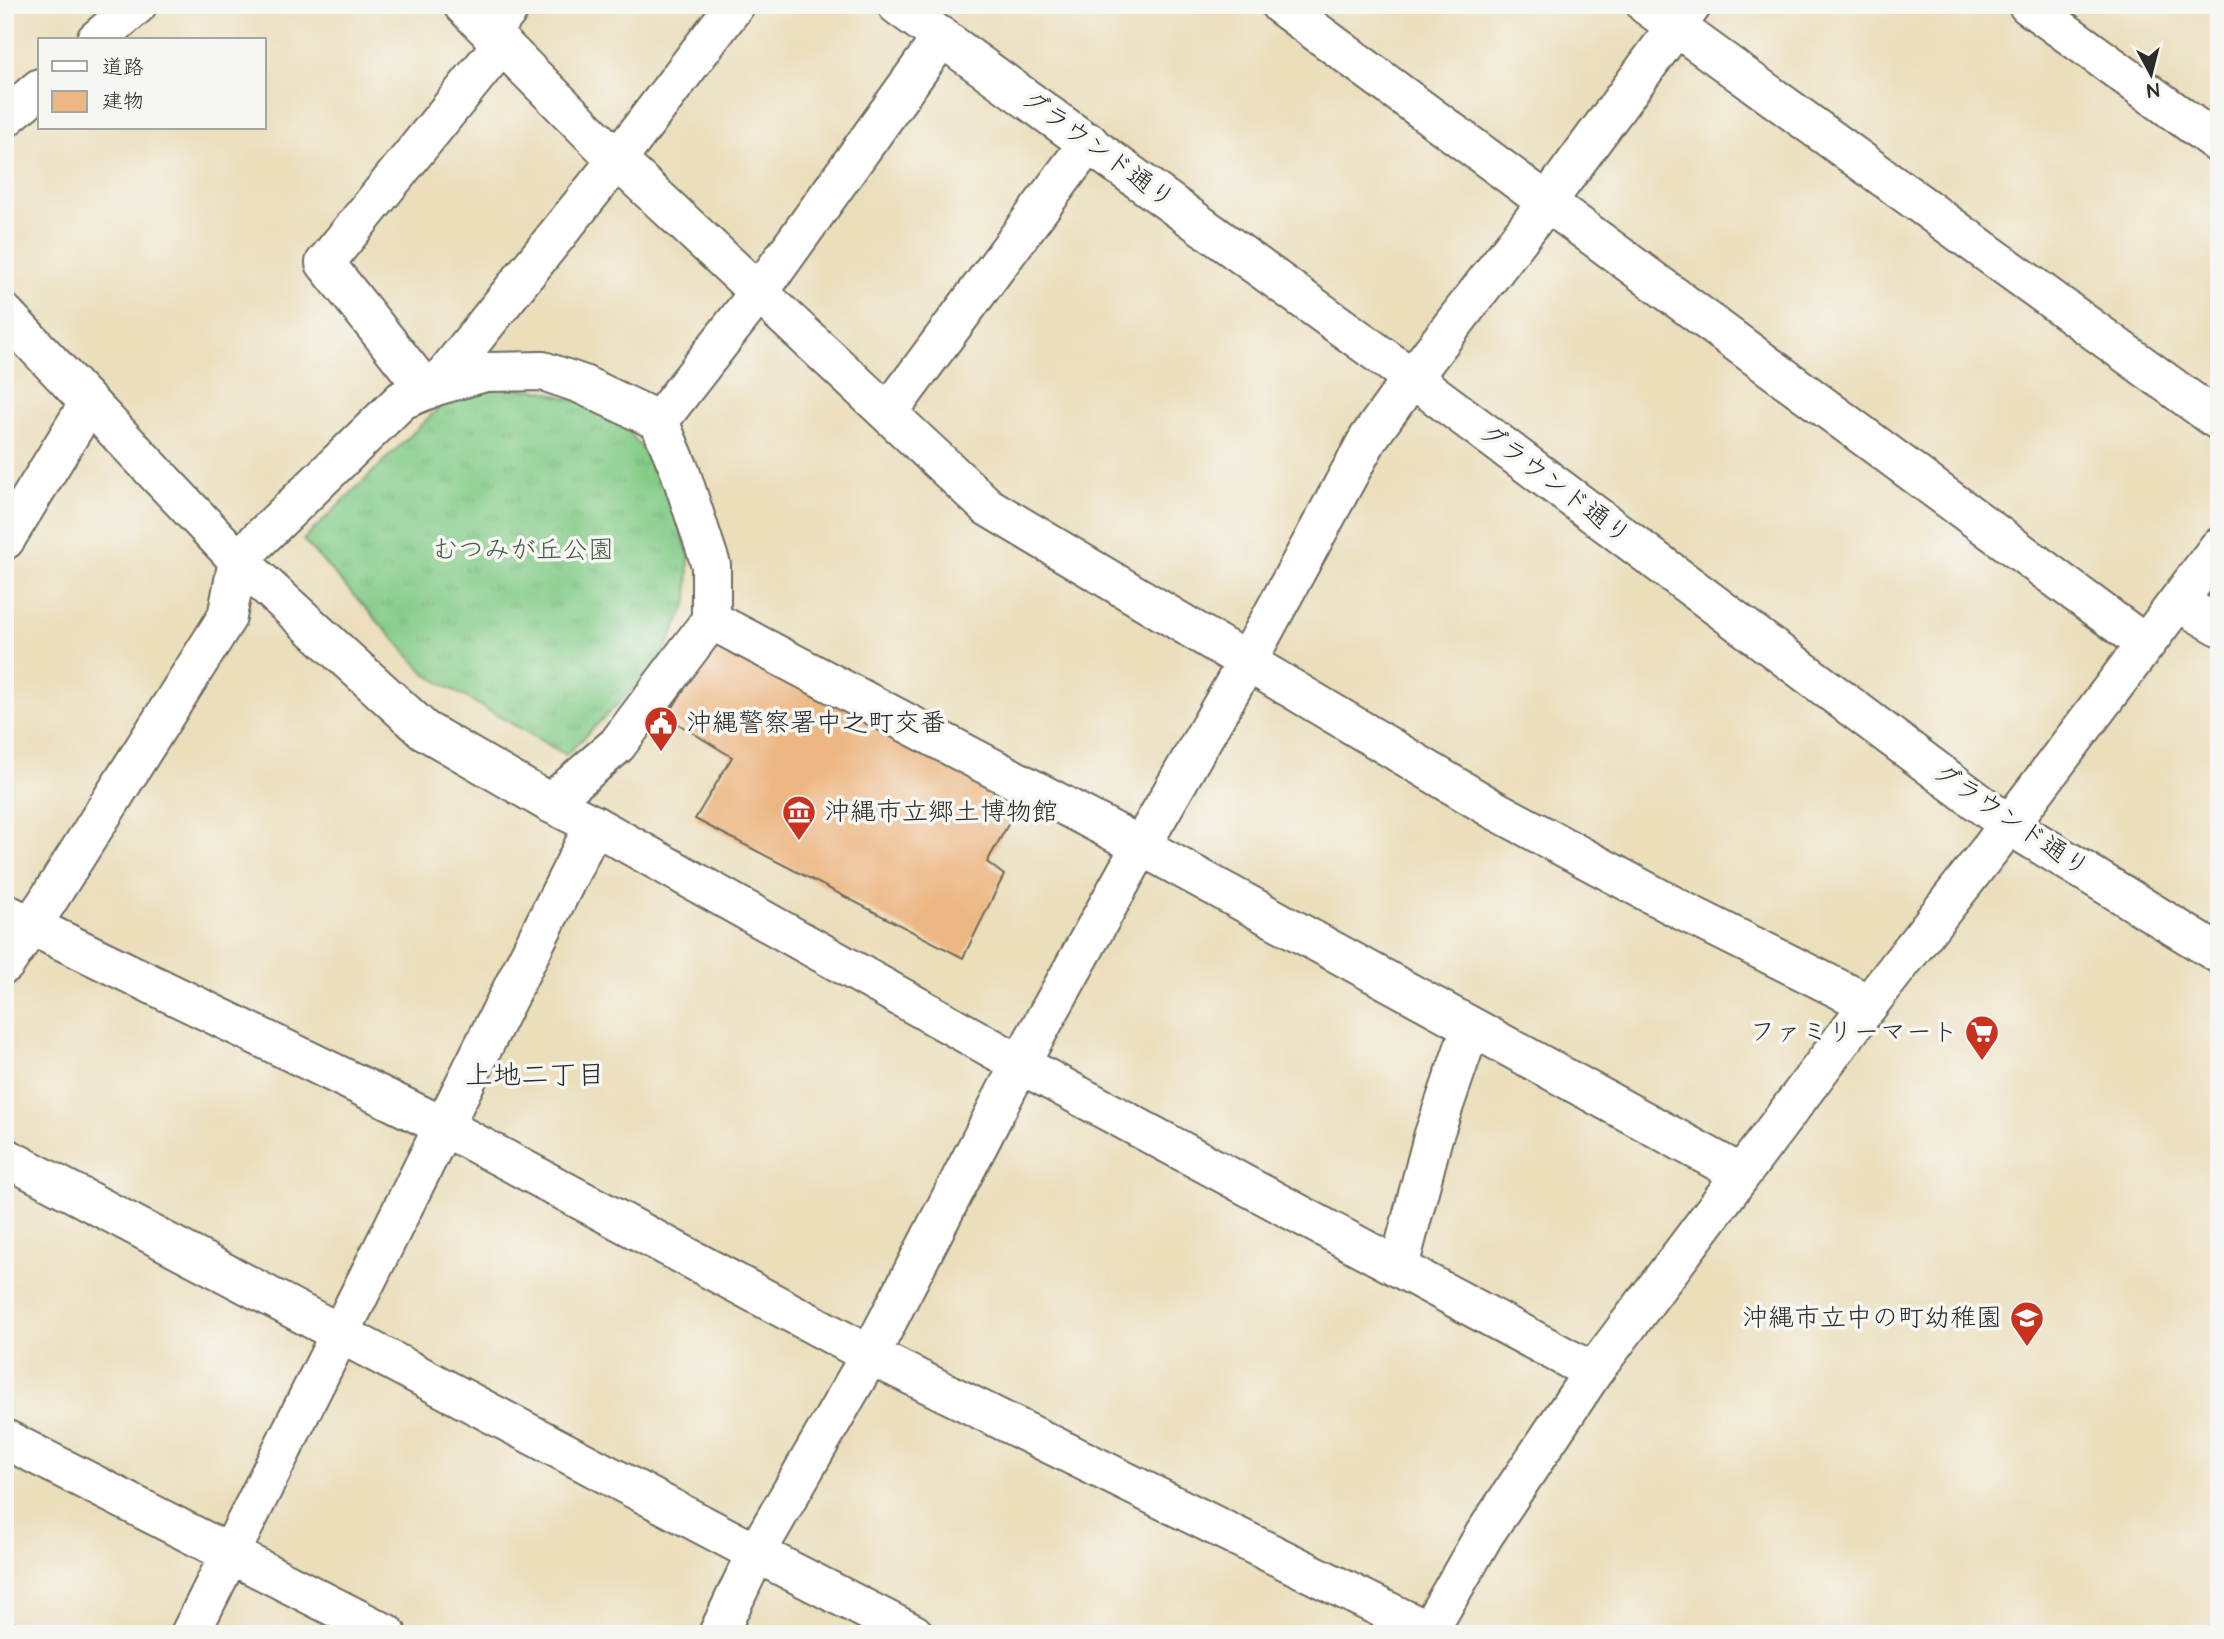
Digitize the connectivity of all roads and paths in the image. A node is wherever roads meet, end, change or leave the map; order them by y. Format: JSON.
{"nodes":[{"id":1,"x":137,"y":5,"type":"edge"},
{"id":2,"x":463,"y":5,"type":"edge"},
{"id":3,"x":735,"y":5,"type":"edge"},
{"id":4,"x":897,"y":5,"type":"edge"},
{"id":5,"x":1280,"y":5,"type":"edge"},
{"id":6,"x":2028,"y":5,"type":"edge"},
{"id":7,"x":1671,"y":12,"type":"edge"},
{"id":8,"x":501,"y":27,"type":"edge"},
{"id":9,"x":942,"y":37,"type":"junction"},
{"id":10,"x":98,"y":38,"type":"edge"},
{"id":11,"x":38,"y":90,"type":"edge"},
{"id":12,"x":5,"y":118,"type":"edge"},
{"id":13,"x":1089,"y":142,"type":"junction"},
{"id":14,"x":2219,"y":144,"type":"edge"},
{"id":15,"x":617,"y":160,"type":"junction"},
{"id":16,"x":1547,"y":202,"type":"junction"},
{"id":17,"x":760,"y":291,"type":"junction"},
{"id":18,"x":5,"y":314,"type":"edge"},
{"id":19,"x":1412,"y":378,"type":"junction"},
{"id":20,"x":431,"y":388,"type":"junction"},
{"id":21,"x":89,"y":402,"type":"junction"},
{"id":22,"x":888,"y":412,"type":"junction"},
{"id":23,"x":659,"y":421,"type":"junction"},
{"id":24,"x":2219,"y":421,"type":"edge"},
{"id":25,"x":5,"y":540,"type":"edge"},
{"id":26,"x":2219,"y":547,"type":"edge"},
{"id":27,"x":238,"y":560,"type":"junction"},
{"id":28,"x":2178,"y":602,"type":"junction"},
{"id":29,"x":710,"y":620,"type":"junction"},
{"id":30,"x":2219,"y":626,"type":"edge"},
{"id":31,"x":2145,"y":644,"type":"junction"},
{"id":32,"x":1247,"y":662,"type":"junction"},
{"id":33,"x":550,"y":803,"type":"junction"},
{"id":34,"x":594,"y":825,"type":"junction"},
{"id":35,"x":2009,"y":825,"type":"junction"},
{"id":36,"x":1141,"y":846,"type":"junction"},
{"id":37,"x":18,"y":919,"type":"edge"},
{"id":38,"x":2219,"y":954,"type":"edge"},
{"id":39,"x":5,"y":964,"type":"edge"},
{"id":40,"x":1868,"y":1004,"type":"junction"},
{"id":41,"x":1471,"y":1027,"type":"junction"},
{"id":42,"x":1020,"y":1064,"type":"junction"},
{"id":43,"x":443,"y":1126,"type":"junction"},
{"id":44,"x":5,"y":1157,"type":"edge"},
{"id":45,"x":1741,"y":1174,"type":"junction"},
{"id":46,"x":1399,"y":1267,"type":"junction"},
{"id":47,"x":340,"y":1335,"type":"junction"},
{"id":48,"x":870,"y":1355,"type":"junction"},
{"id":49,"x":1593,"y":1371,"type":"junction"},
{"id":50,"x":5,"y":1439,"type":"edge"},
{"id":51,"x":231,"y":1553,"type":"junction"},
{"id":52,"x":756,"y":1553,"type":"junction"},
{"id":53,"x":1427,"y":1632,"type":"edge"},
{"id":54,"x":190,"y":1634,"type":"edge"},
{"id":55,"x":387,"y":1634,"type":"edge"},
{"id":56,"x":718,"y":1634,"type":"edge"},
{"id":57,"x":914,"y":1634,"type":"edge"}],
"edges":[{"from":1,"to":10,"type":"main road"},
{"from":2,"to":8,"type":"main road"},
{"from":3,"to":15,"type":"main road"},
{"from":4,"to":9,"type":"main road","name":"グラウンド通り"},
{"from":5,"to":16,"type":"main road"},
{"from":6,"to":14,"type":"main road"},
{"from":7,"to":16,"type":"main road"},
{"from":7,"to":24,"type":"main road"},
{"from":8,"to":15,"type":"main road"},
{"from":8,"to":20,"type":"main road"},
{"from":9,"to":13,"type":"main road","name":"グラウンド通り"},
{"from":9,"to":17,"type":"main road"},
{"from":11,"to":12,"type":"main road"},
{"from":13,"to":19,"type":"main road","name":"グラウンド通り"},
{"from":13,"to":22,"type":"main road"},
{"from":15,"to":17,"type":"main road"},
{"from":15,"to":20,"type":"main road"},
{"from":16,"to":19,"type":"main road"},
{"from":16,"to":31,"type":"main road"},
{"from":17,"to":22,"type":"main road"},
{"from":17,"to":23,"type":"main road"},
{"from":18,"to":21,"type":"main road"},
{"from":19,"to":32,"type":"main road"},
{"from":19,"to":35,"type":"main road","name":"グラウンド通り"},
{"from":20,"to":23,"type":"main road"},
{"from":20,"to":27,"type":"main road"},
{"from":21,"to":25,"type":"main road"},
{"from":21,"to":27,"type":"main road"},
{"from":22,"to":32,"type":"main road"},
{"from":23,"to":29,"type":"main road"},
{"from":26,"to":28,"type":"main road"},
{"from":27,"to":33,"type":"main road"},
{"from":27,"to":37,"type":"main road"},
{"from":28,"to":30,"type":"main road"},
{"from":28,"to":31,"type":"main road"},
{"from":29,"to":33,"type":"main road"},
{"from":29,"to":36,"type":"main road"},
{"from":31,"to":35,"type":"main road"},
{"from":32,"to":36,"type":"main road"},
{"from":32,"to":40,"type":"main road"},
{"from":33,"to":34,"type":"main road"},
{"from":34,"to":42,"type":"main road"},
{"from":34,"to":43,"type":"main road"},
{"from":35,"to":38,"type":"main road","name":"グラウンド通り"},
{"from":35,"to":40,"type":"main road"},
{"from":36,"to":41,"type":"main road"},
{"from":36,"to":42,"type":"main road"},
{"from":37,"to":39,"type":"main road"},
{"from":37,"to":43,"type":"main road"},
{"from":40,"to":45,"type":"main road"},
{"from":41,"to":45,"type":"main road"},
{"from":41,"to":46,"type":"main road"},
{"from":42,"to":46,"type":"main road"},
{"from":42,"to":48,"type":"main road"},
{"from":43,"to":47,"type":"main road"},
{"from":43,"to":48,"type":"main road"},
{"from":44,"to":47,"type":"main road"},
{"from":45,"to":49,"type":"main road"},
{"from":46,"to":49,"type":"main road"},
{"from":47,"to":51,"type":"main road"},
{"from":47,"to":52,"type":"main road"},
{"from":48,"to":52,"type":"main road"},
{"from":48,"to":53,"type":"main road"},
{"from":49,"to":53,"type":"main road"},
{"from":50,"to":51,"type":"main road"},
{"from":51,"to":54,"type":"main road"},
{"from":51,"to":55,"type":"main road"},
{"from":52,"to":56,"type":"main road"},
{"from":52,"to":57,"type":"main road"}]}
